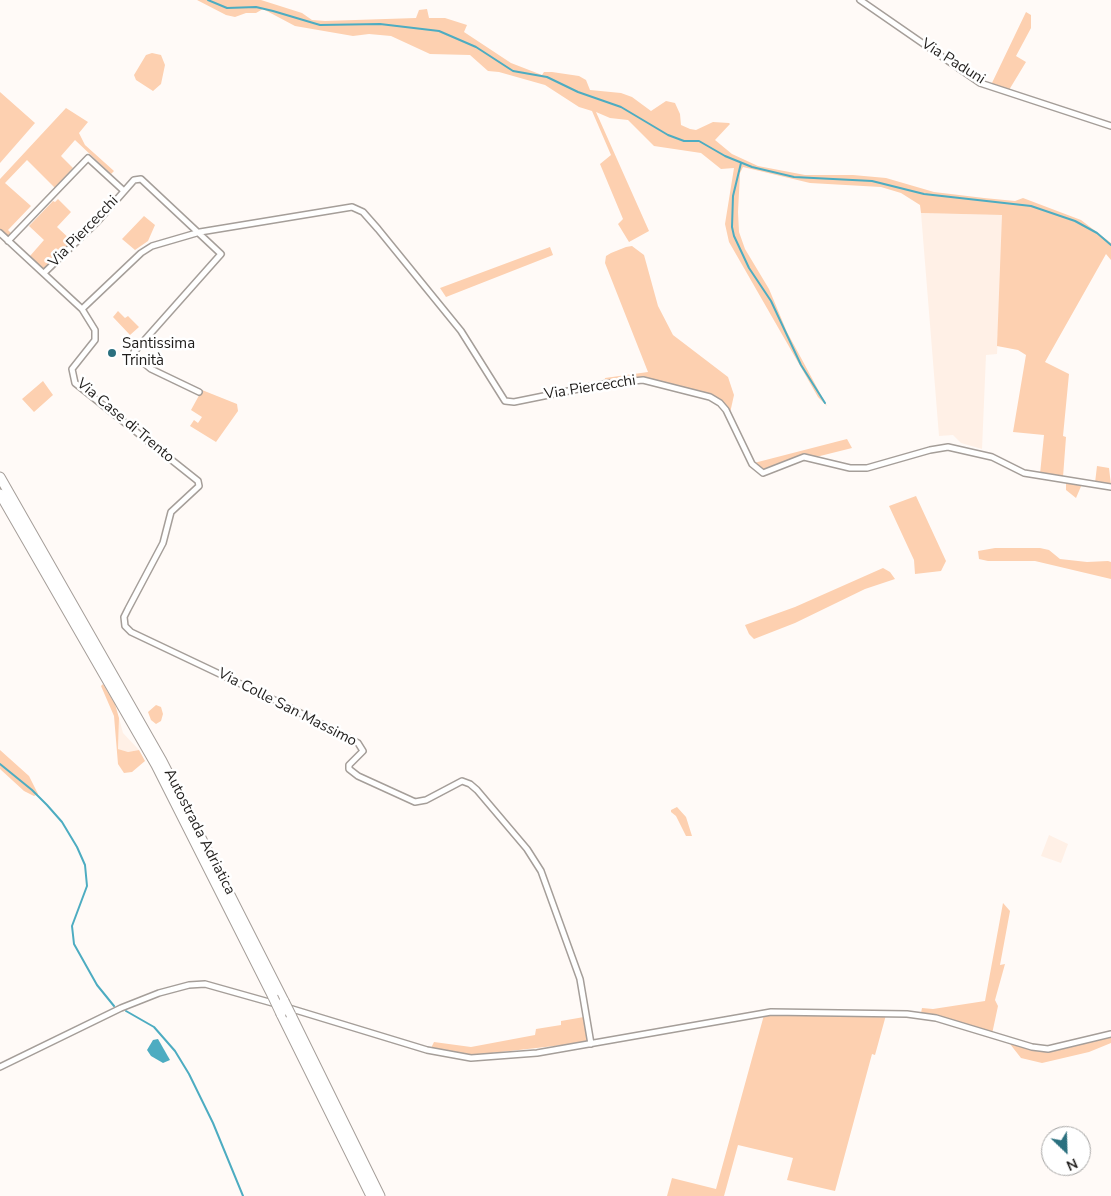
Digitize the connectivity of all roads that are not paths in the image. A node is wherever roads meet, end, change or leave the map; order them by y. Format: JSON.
{"nodes":[{"id":1,"x":860,"y":0,"type":"edge"},
{"id":2,"x":1111,"y":126,"type":"edge"},
{"id":3,"x":124,"y":191,"type":"junction"},
{"id":4,"x":0,"y":232,"type":"edge"},
{"id":5,"x":200,"y":232,"type":"junction"},
{"id":6,"x":8,"y":240,"type":"junction"},
{"id":7,"x":44,"y":273,"type":"junction"},
{"id":8,"x":82,"y":309,"type":"junction"},
{"id":9,"x":199,"y":392,"type":"dead end"},
{"id":10,"x":0,"y":478,"type":"edge"},
{"id":11,"x":1111,"y":487,"type":"edge"},
{"id":12,"x":0,"y":494,"type":"edge"},
{"id":13,"x":124,"y":626,"type":"joint"},
{"id":14,"x":286,"y":1014,"type":"junction"},
{"id":15,"x":1111,"y":1034,"type":"edge"},
{"id":16,"x":591,"y":1044,"type":"junction"},
{"id":17,"x":0,"y":1067,"type":"edge"},
{"id":18,"x":371,"y":1196,"type":"edge"},
{"id":19,"x":380,"y":1196,"type":"edge"}],
"edges":[{"from":1,"to":2,"type":"street","name":"Via Paduni"},
{"from":3,"to":5,"type":"street","name":"Via Piercecchi"},
{"from":3,"to":6,"type":"street","name":"Via Piercecchi"},
{"from":3,"to":7,"type":"street","name":"Via Piercecchi"},
{"from":4,"to":6,"type":"street","name":"Via Case di Trento"},
{"from":5,"to":8,"type":"street","name":"Via Piercecchi"},
{"from":5,"to":9,"type":"street"},
{"from":5,"to":11,"type":"street","name":"Via Piercecchi"},
{"from":6,"to":7,"type":"street","name":"Via Case di Trento"},
{"from":7,"to":8,"type":"street","name":"Via Case di Trento"},
{"from":8,"to":13,"type":"street","name":"Via Case di Trento"},
{"from":10,"to":14,"type":"highway","name":"Autostrada Adriatica","bridge":true},
{"from":12,"to":14,"type":"highway","name":"Autostrada Adriatica","bridge":true},
{"from":13,"to":16,"type":"street","name":"Via Colle San Massimo"},
{"from":14,"to":18,"type":"highway","name":"Autostrada Adriatica"},
{"from":14,"to":19,"type":"highway","name":"Autostrada Adriatica"},
{"from":15,"to":16,"type":"street"},
{"from":16,"to":17,"type":"street"}]}
